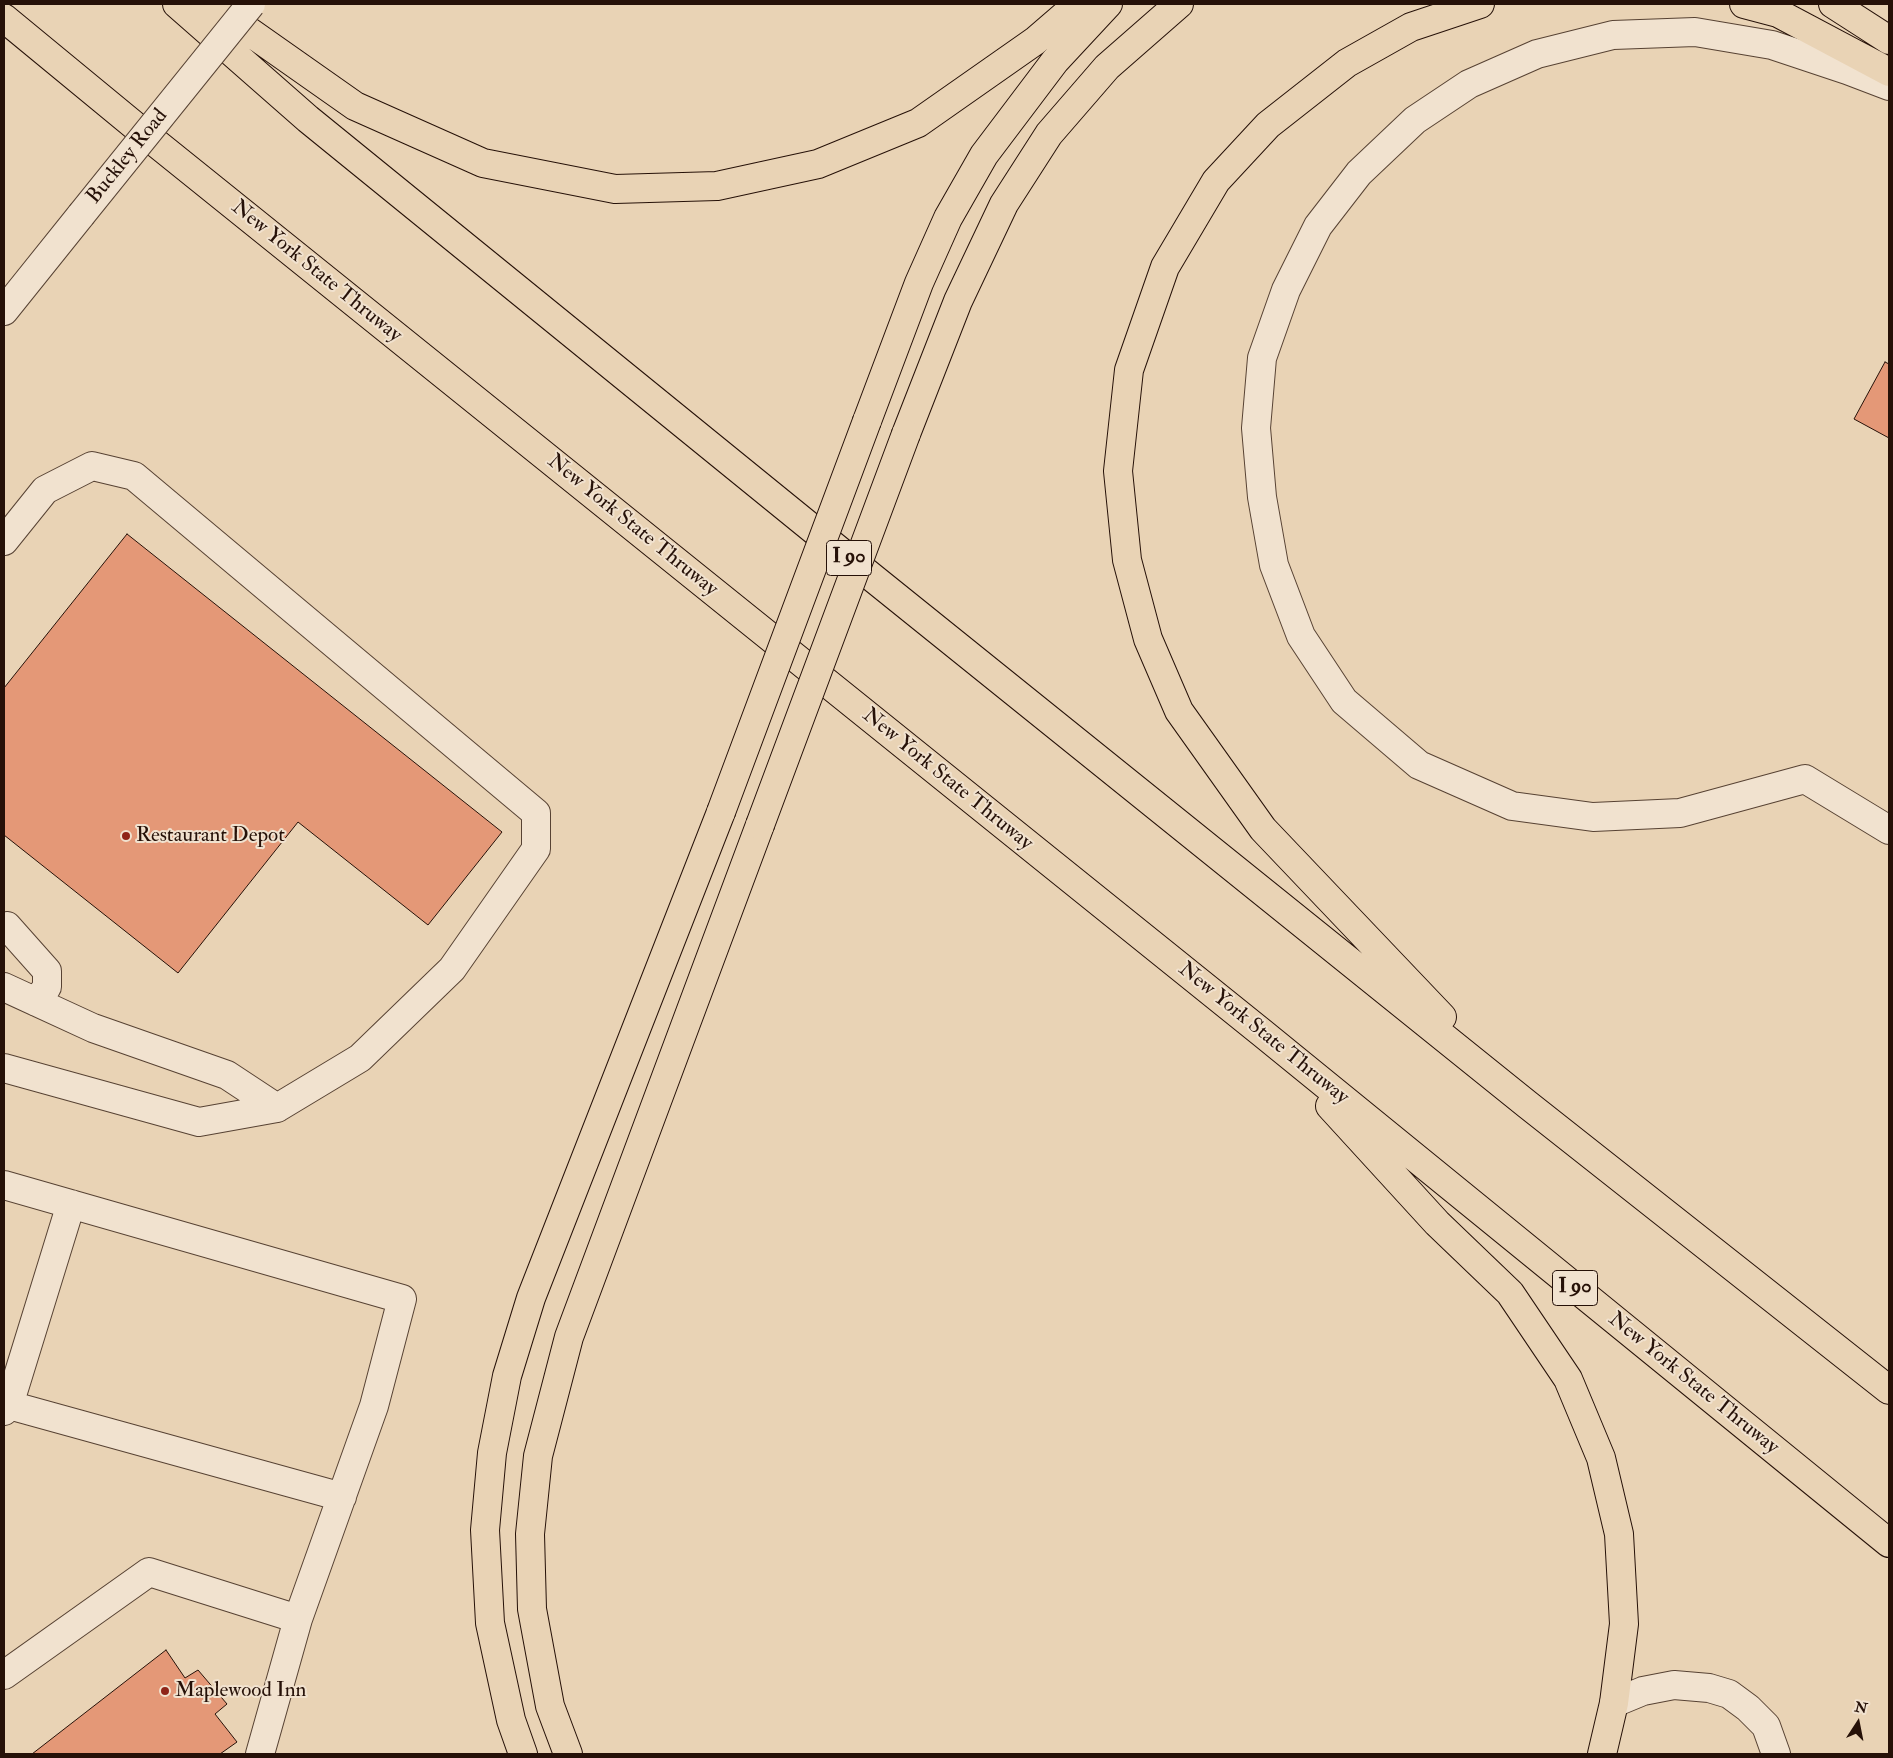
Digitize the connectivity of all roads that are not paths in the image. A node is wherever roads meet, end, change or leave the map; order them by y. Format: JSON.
{"nodes":[{"id":1,"x":177,"y":4,"type":"edge"},
{"id":2,"x":210,"y":4,"type":"edge"},
{"id":3,"x":251,"y":4,"type":"edge"},
{"id":4,"x":1078,"y":4,"type":"edge"},
{"id":5,"x":1108,"y":4,"type":"edge"},
{"id":6,"x":1179,"y":4,"type":"edge"},
{"id":7,"x":1480,"y":4,"type":"edge"},
{"id":8,"x":1744,"y":4,"type":"edge"},
{"id":9,"x":1833,"y":4,"type":"edge"},
{"id":10,"x":4,"y":18,"type":"edge"},
{"id":11,"x":1889,"y":40,"type":"edge"},
{"id":12,"x":1889,"y":72,"type":"edge"},
{"id":13,"x":1889,"y":86,"type":"edge"},
{"id":14,"x":4,"y":311,"type":"edge"},
{"id":15,"x":4,"y":541,"type":"edge"},
{"id":16,"x":1889,"y":830,"type":"edge"},
{"id":17,"x":7,"y":926,"type":"dead end"},
{"id":18,"x":4,"y":987,"type":"edge"},
{"id":19,"x":36,"y":1002,"type":"junction"},
{"id":20,"x":1261,"y":1032,"type":"junction"},
{"id":21,"x":4,"y":1068,"type":"edge"},
{"id":22,"x":1528,"y":1105,"type":"junction"},
{"id":23,"x":277,"y":1108,"type":"junction"},
{"id":24,"x":4,"y":1185,"type":"edge"},
{"id":25,"x":71,"y":1204,"type":"junction"},
{"id":26,"x":14,"y":1348,"type":"edge"},
{"id":27,"x":1889,"y":1390,"type":"edge"},
{"id":28,"x":6,"y":1408,"type":"edge"},
{"id":29,"x":342,"y":1497,"type":"junction"},
{"id":30,"x":1889,"y":1543,"type":"edge"},
{"id":31,"x":298,"y":1619,"type":"junction"},
{"id":32,"x":4,"y":1675,"type":"edge"},
{"id":33,"x":1614,"y":1703,"type":"junction"},
{"id":34,"x":263,"y":1745,"type":"edge"},
{"id":35,"x":243,"y":1754,"type":"edge"},
{"id":36,"x":523,"y":1754,"type":"edge"},
{"id":37,"x":568,"y":1754,"type":"edge"},
{"id":38,"x":1602,"y":1754,"type":"edge"},
{"id":39,"x":1776,"y":1754,"type":"edge"}],
"edges":[{"from":1,"to":22,"type":"highway","number":"I 90"},
{"from":2,"to":4,"type":"highway"},
{"from":3,"to":14,"type":"street","name":"Buckley Road","bridge":true},
{"from":5,"to":36,"type":"highway","bridge":true},
{"from":6,"to":37,"type":"highway","bridge":true},
{"from":7,"to":22,"type":"highway"},
{"from":8,"to":12,"type":"highway"},
{"from":9,"to":11,"type":"highway"},
{"from":10,"to":20,"type":"highway","name":"New York State Thruway","number":"I 90"},
{"from":13,"to":16,"type":"street"},
{"from":15,"to":23,"type":"street"},
{"from":17,"to":19,"type":"street"},
{"from":18,"to":19,"type":"street"},
{"from":19,"to":23,"type":"street"},
{"from":20,"to":30,"type":"highway","name":"New York State Thruway","number":"I 90"},
{"from":20,"to":33,"type":"highway"},
{"from":21,"to":23,"type":"street"},
{"from":22,"to":27,"type":"highway","number":"I 90"},
{"from":24,"to":25,"type":"street"},
{"from":25,"to":26,"type":"street"},
{"from":25,"to":29,"type":"street"},
{"from":26,"to":28,"type":"street"},
{"from":28,"to":29,"type":"street"},
{"from":29,"to":31,"type":"street"},
{"from":31,"to":32,"type":"street"},
{"from":31,"to":34,"type":"street"},
{"from":33,"to":38,"type":"highway"},
{"from":33,"to":39,"type":"street"},
{"from":34,"to":35,"type":"street"}]}
